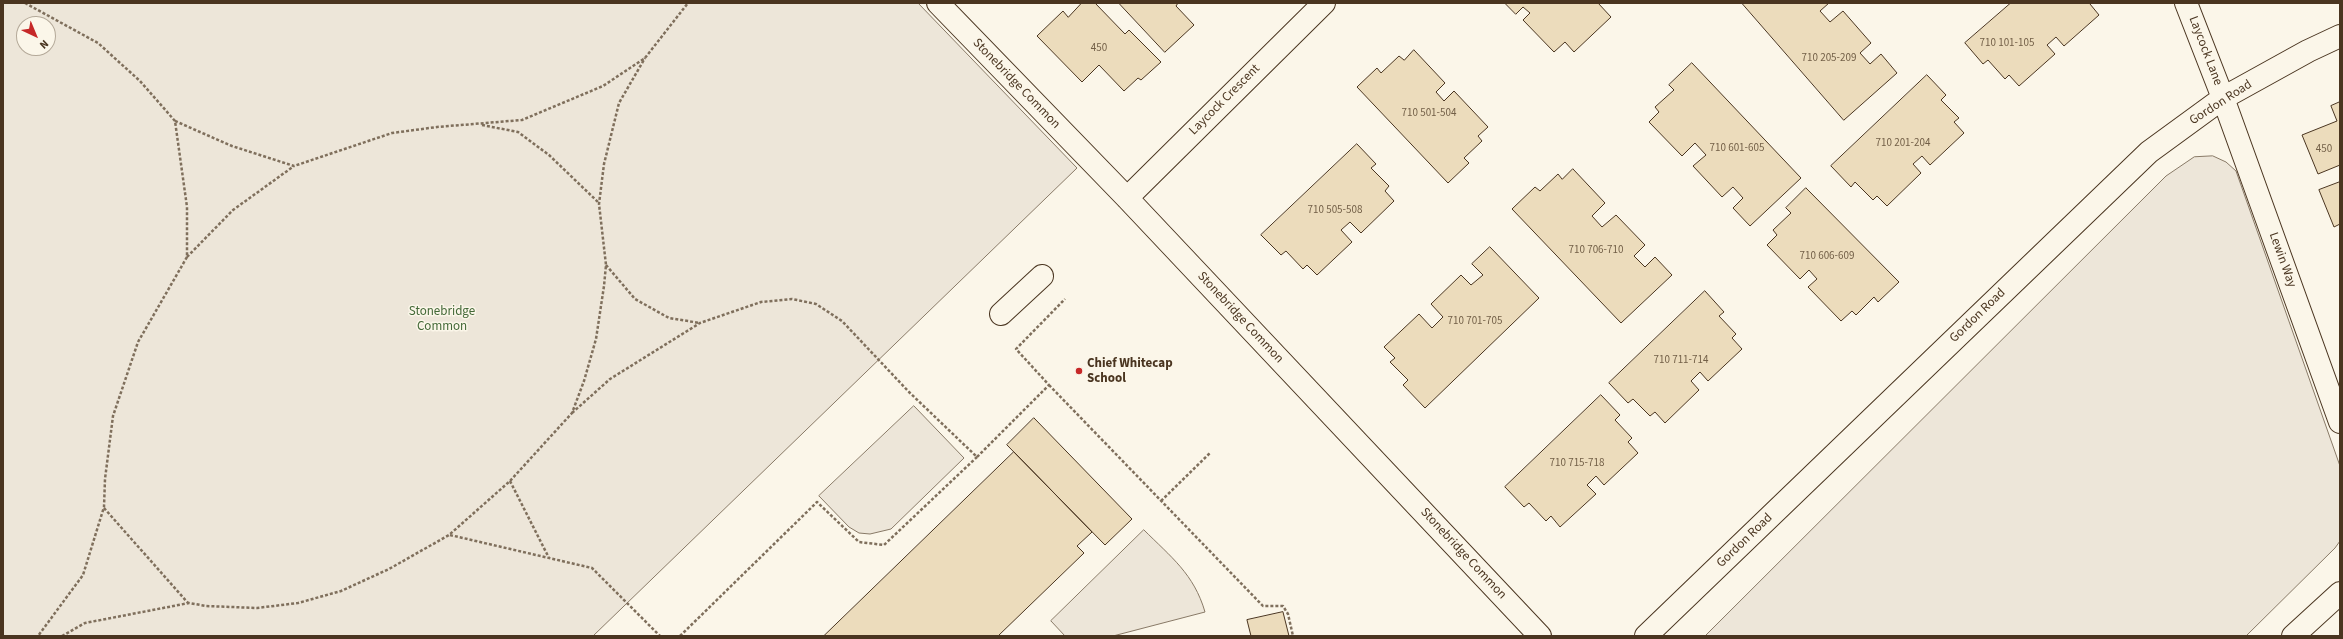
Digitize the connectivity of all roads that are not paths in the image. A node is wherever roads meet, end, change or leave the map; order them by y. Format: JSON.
{"nodes":[{"id":1,"x":938,"y":3,"type":"edge"},
{"id":2,"x":1324,"y":3,"type":"edge"},
{"id":3,"x":2186,"y":3,"type":"edge"},
{"id":4,"x":2340,"y":36,"type":"edge"},
{"id":5,"x":2223,"y":98,"type":"junction"},
{"id":6,"x":1127,"y":198,"type":"junction"},
{"id":7,"x":1042,"y":276,"type":"dead end"},
{"id":8,"x":1001,"y":314,"type":"dead end"},
{"id":9,"x":2340,"y":422,"type":"edge"},
{"id":10,"x":2340,"y":593,"type":"edge"},
{"id":11,"x":1540,"y":636,"type":"edge"},
{"id":12,"x":1646,"y":636,"type":"edge"},
{"id":13,"x":2293,"y":636,"type":"edge"}],
"edges":[{"from":1,"to":6,"type":"street","name":"Stonebridge Common"},
{"from":2,"to":6,"type":"street","name":"Laycock Crescent"},
{"from":3,"to":5,"type":"street","name":"Laycock Lane"},
{"from":4,"to":5,"type":"street","name":"Gordon Road"},
{"from":5,"to":9,"type":"street","name":"Lewin Way"},
{"from":5,"to":12,"type":"street","name":"Gordon Road"},
{"from":6,"to":11,"type":"street","name":"Stonebridge Common"},
{"from":7,"to":8,"type":"street"},
{"from":10,"to":13,"type":"street"}]}
